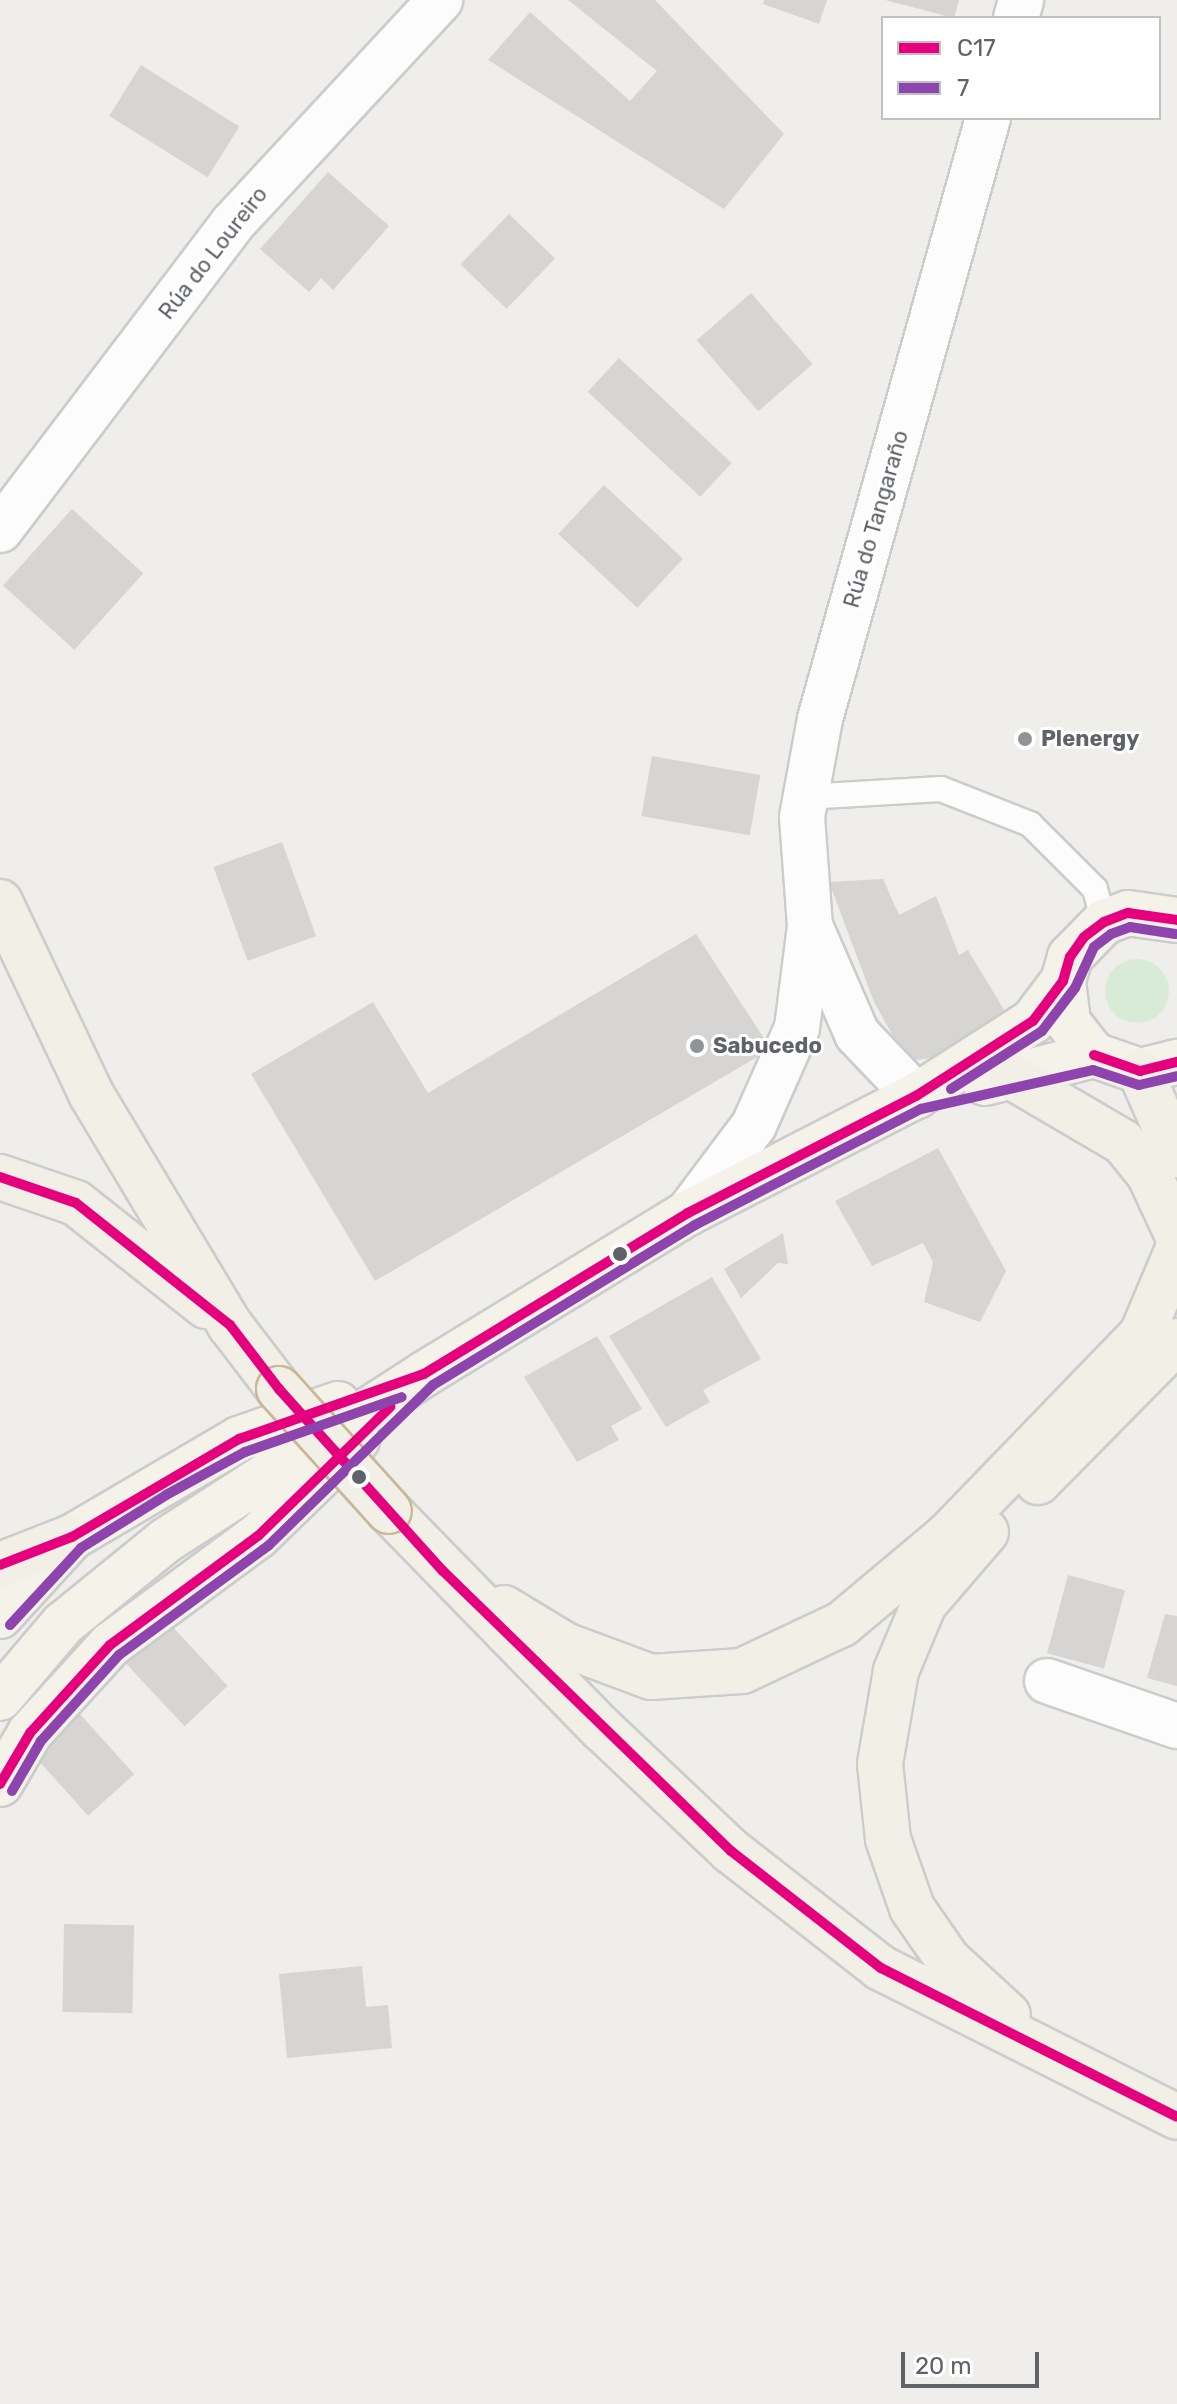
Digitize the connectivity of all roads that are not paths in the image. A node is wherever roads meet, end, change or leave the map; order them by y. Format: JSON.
{"nodes":[{"id":1,"x":440,"y":0,"type":"edge"},
{"id":2,"x":987,"y":120,"type":"edge"},
{"id":3,"x":4,"y":527,"type":"edge"},
{"id":4,"x":805,"y":797,"type":"junction"},
{"id":5,"x":0,"y":902,"type":"edge"},
{"id":6,"x":1177,"y":920,"type":"edge"},
{"id":7,"x":1104,"y":922,"type":"junction"},
{"id":8,"x":810,"y":926,"type":"junction"},
{"id":9,"x":1063,"y":981,"type":"junction"},
{"id":10,"x":1094,"y":1055,"type":"junction"},
{"id":11,"x":1159,"y":1067,"type":"edge"},
{"id":12,"x":1012,"y":1077,"type":"junction"},
{"id":13,"x":916,"y":1096,"type":"junction"},
{"id":14,"x":1177,"y":1155,"type":"edge"},
{"id":15,"x":0,"y":1177,"type":"edge"},
{"id":16,"x":688,"y":1213,"type":"junction"},
{"id":17,"x":1177,"y":1234,"type":"edge"},
{"id":18,"x":1177,"y":1251,"type":"edge"},
{"id":19,"x":230,"y":1325,"type":"junction"},
{"id":20,"x":1177,"y":1341,"type":"edge"},
{"id":21,"x":424,"y":1374,"type":"junction"},
{"id":22,"x":72,"y":1537,"type":"junction"},
{"id":23,"x":0,"y":1565,"type":"edge"},
{"id":24,"x":443,"y":1571,"type":"junction"},
{"id":25,"x":0,"y":1616,"type":"edge"},
{"id":26,"x":1047,"y":1681,"type":"dead end"},
{"id":27,"x":0,"y":1698,"type":"edge"},
{"id":28,"x":1177,"y":1726,"type":"edge"},
{"id":29,"x":0,"y":1784,"type":"edge"},
{"id":30,"x":1051,"y":2054,"type":"junction"},
{"id":31,"x":1177,"y":2117,"type":"edge"}],
"edges":[{"from":1,"to":3,"type":"street","name":"Rúa do Loureiro"},
{"from":2,"to":4,"type":"street","name":"Rúa do Tangaraño"},
{"from":4,"to":7,"type":"lane"},
{"from":4,"to":8,"type":"street","name":"Rúa do Tangaraño"},
{"from":5,"to":19,"type":"highway"},
{"from":6,"to":7,"type":"main road"},
{"from":7,"to":9,"type":"main road"},
{"from":8,"to":13,"type":"street","name":"Rúa do Tangaraño"},
{"from":8,"to":16,"type":"street","name":"Rúa do Tangaraño"},
{"from":9,"to":10,"type":"main road"},
{"from":9,"to":13,"type":"main road"},
{"from":10,"to":11,"type":"main road"},
{"from":10,"to":12,"type":"main road"},
{"from":11,"to":14,"type":"highway"},
{"from":12,"to":13,"type":"main road"},
{"from":12,"to":17,"type":"highway"},
{"from":13,"to":16,"type":"main road"},
{"from":15,"to":19,"type":"highway"},
{"from":16,"to":21,"type":"main road"},
{"from":18,"to":24,"type":"highway"},
{"from":19,"to":24,"type":"highway","bridge":true},
{"from":20,"to":30,"type":"highway"},
{"from":21,"to":22,"type":"main road"},
{"from":21,"to":27,"type":"main road"},
{"from":21,"to":29,"type":"main road"},
{"from":22,"to":23,"type":"highway"},
{"from":22,"to":25,"type":"main road"},
{"from":24,"to":30,"type":"highway"},
{"from":26,"to":28,"type":"street"},
{"from":30,"to":31,"type":"highway"}]}
